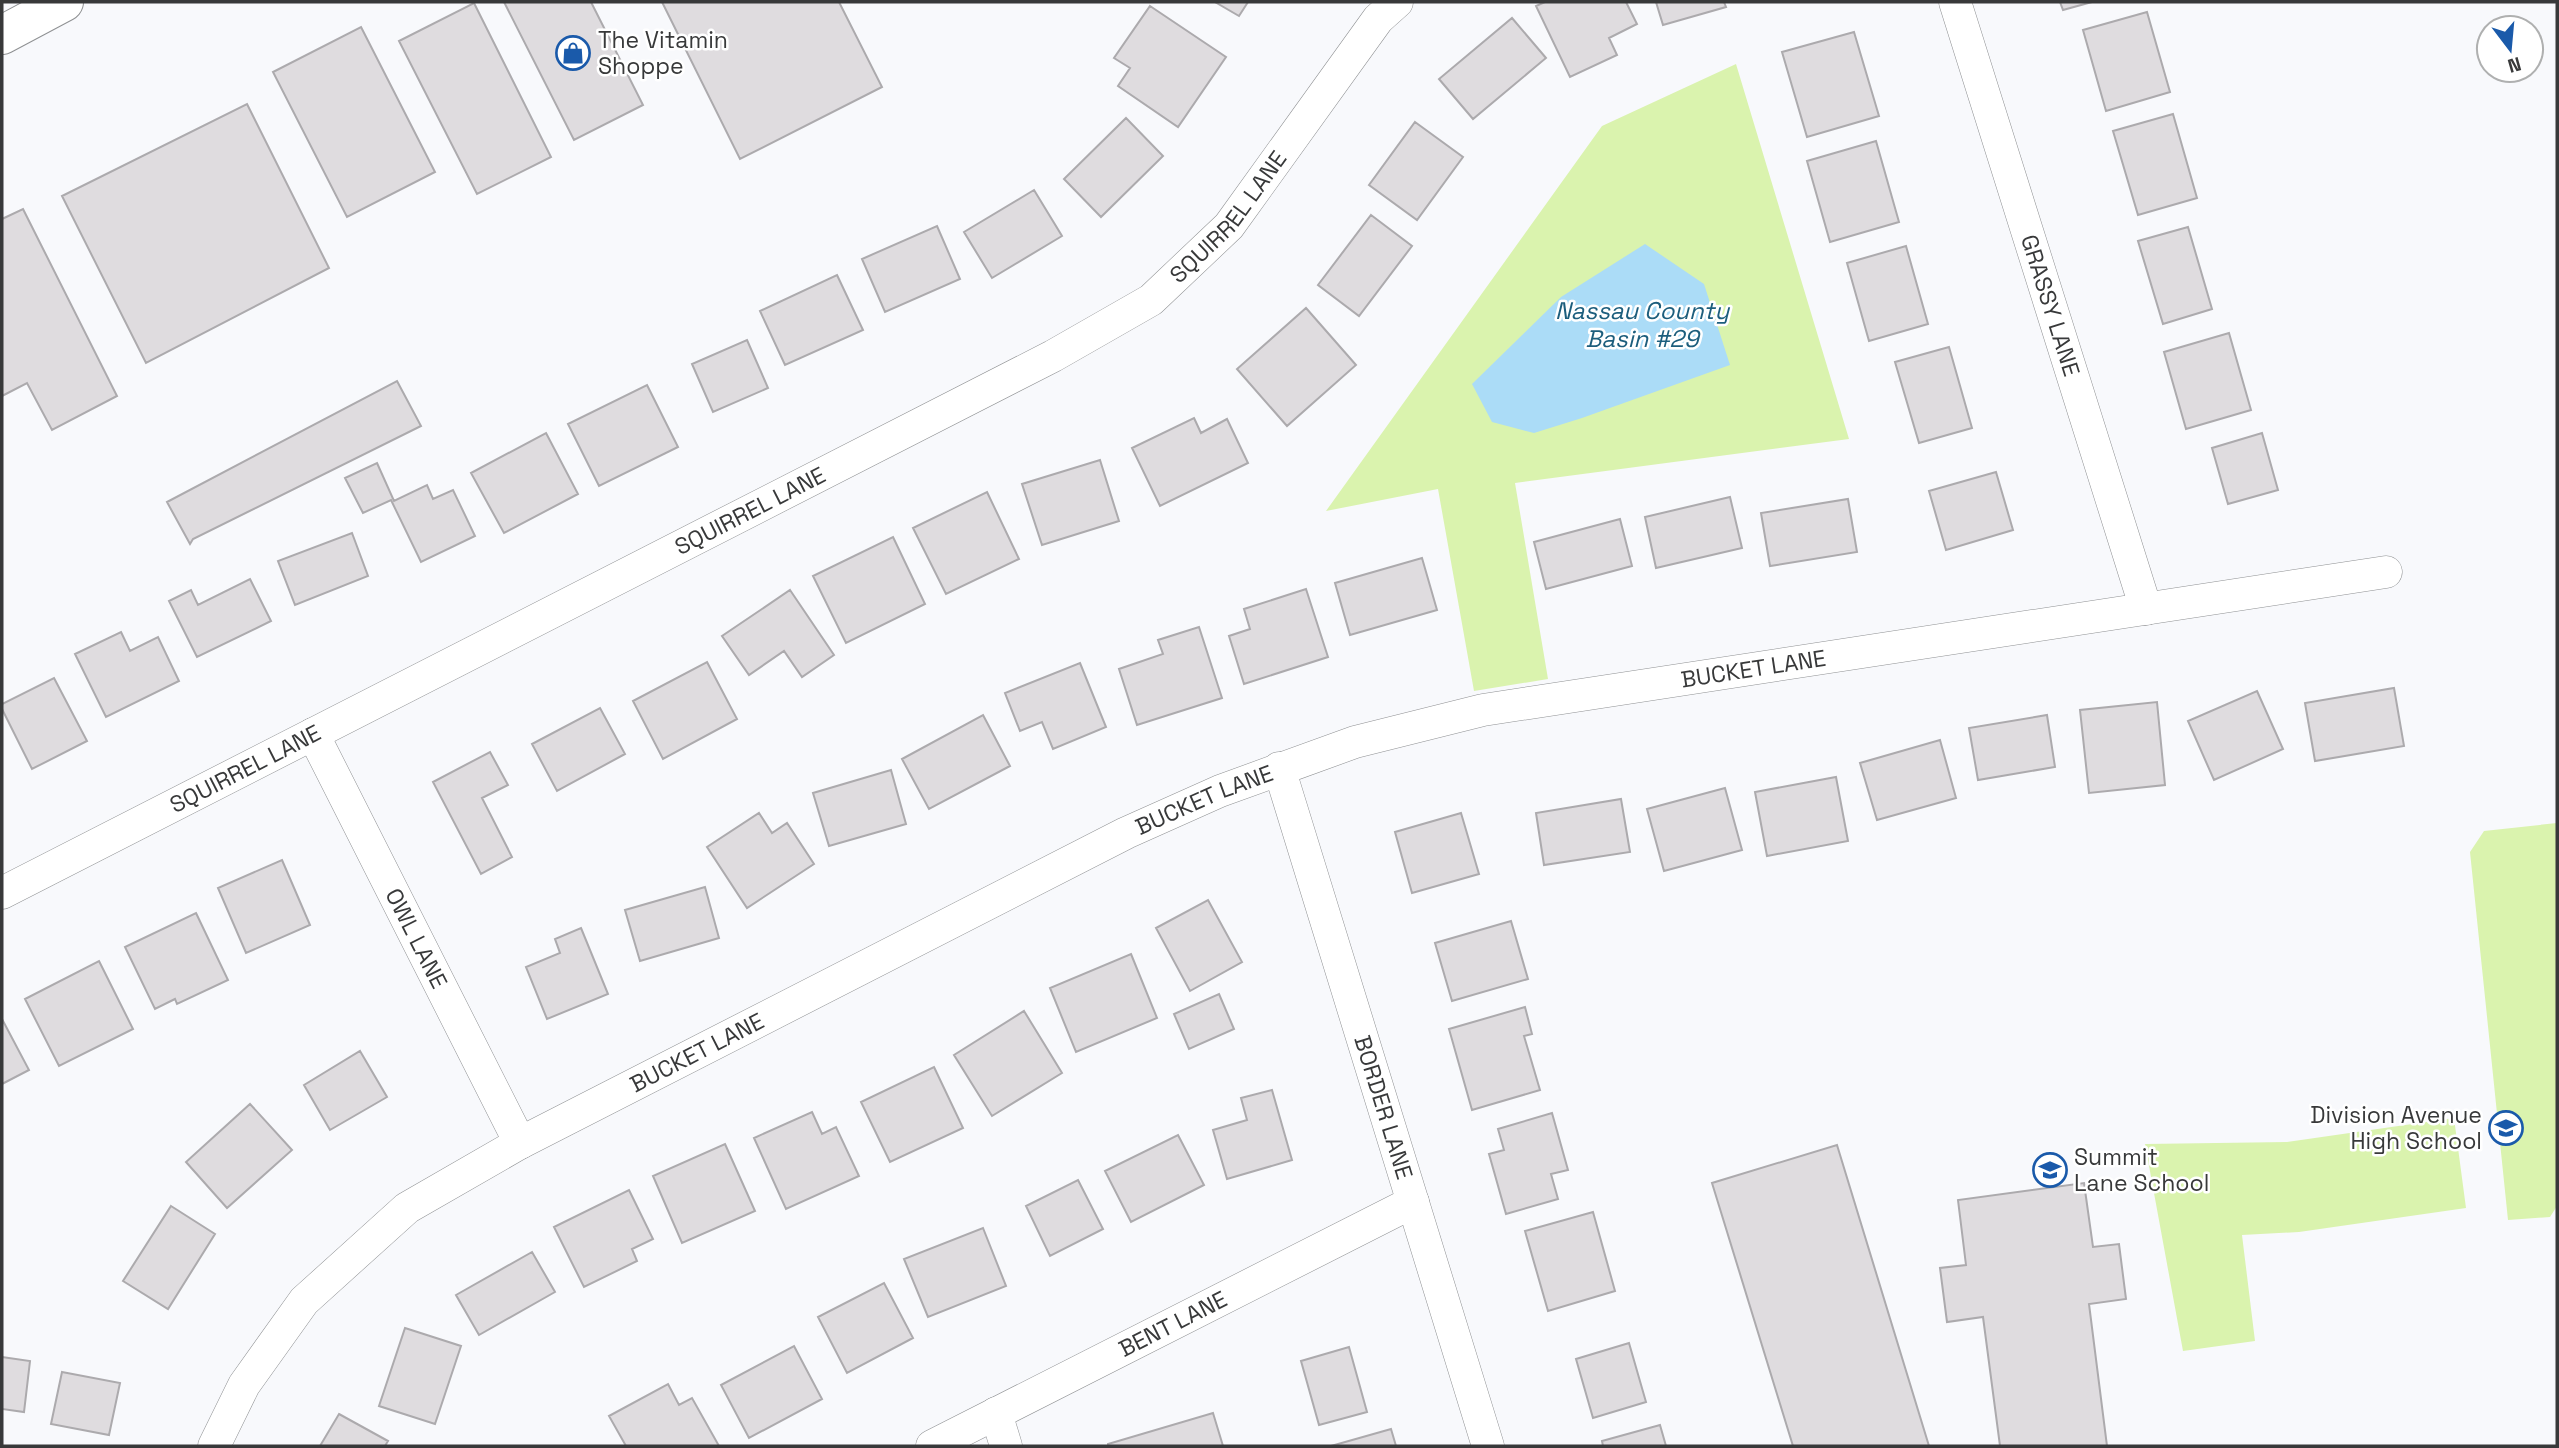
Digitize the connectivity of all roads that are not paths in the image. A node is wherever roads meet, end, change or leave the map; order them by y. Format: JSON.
{"nodes":[{"id":1,"x":64,"y":2,"type":"edge"},
{"id":2,"x":1397,"y":2,"type":"edge"},
{"id":3,"x":1955,"y":2,"type":"edge"},
{"id":4,"x":5,"y":25,"type":"edge"},
{"id":5,"x":2386,"y":572,"type":"dead end"},
{"id":6,"x":2146,"y":609,"type":"junction"},
{"id":7,"x":313,"y":734,"type":"junction"},
{"id":8,"x":1279,"y":768,"type":"junction"},
{"id":9,"x":2,"y":893,"type":"edge"},
{"id":10,"x":520,"y":1143,"type":"junction"},
{"id":11,"x":1413,"y":1202,"type":"junction"},
{"id":12,"x":996,"y":1413,"type":"junction"},
{"id":13,"x":214,"y":1446,"type":"edge"},
{"id":14,"x":932,"y":1446,"type":"edge"},
{"id":15,"x":1006,"y":1446,"type":"edge"},
{"id":16,"x":1488,"y":1446,"type":"edge"}],
"edges":[{"from":1,"to":4,"type":"main road"},
{"from":2,"to":7,"type":"street","name":"SQUIRREL LANE"},
{"from":3,"to":6,"type":"street","name":"GRASSY LANE"},
{"from":5,"to":6,"type":"street","name":"BUCKET LANE"},
{"from":6,"to":8,"type":"street","name":"BUCKET LANE"},
{"from":7,"to":9,"type":"street","name":"SQUIRREL LANE"},
{"from":7,"to":10,"type":"street","name":"OWL LANE"},
{"from":8,"to":10,"type":"street","name":"BUCKET LANE"},
{"from":8,"to":11,"type":"street","name":"BORDER LANE"},
{"from":10,"to":13,"type":"street","name":"BUCKET LANE"},
{"from":11,"to":12,"type":"street","name":"BENT LANE"},
{"from":11,"to":16,"type":"street","name":"BORDER LANE"},
{"from":12,"to":14,"type":"street","name":"BENT LANE"},
{"from":12,"to":15,"type":"street"}]}
